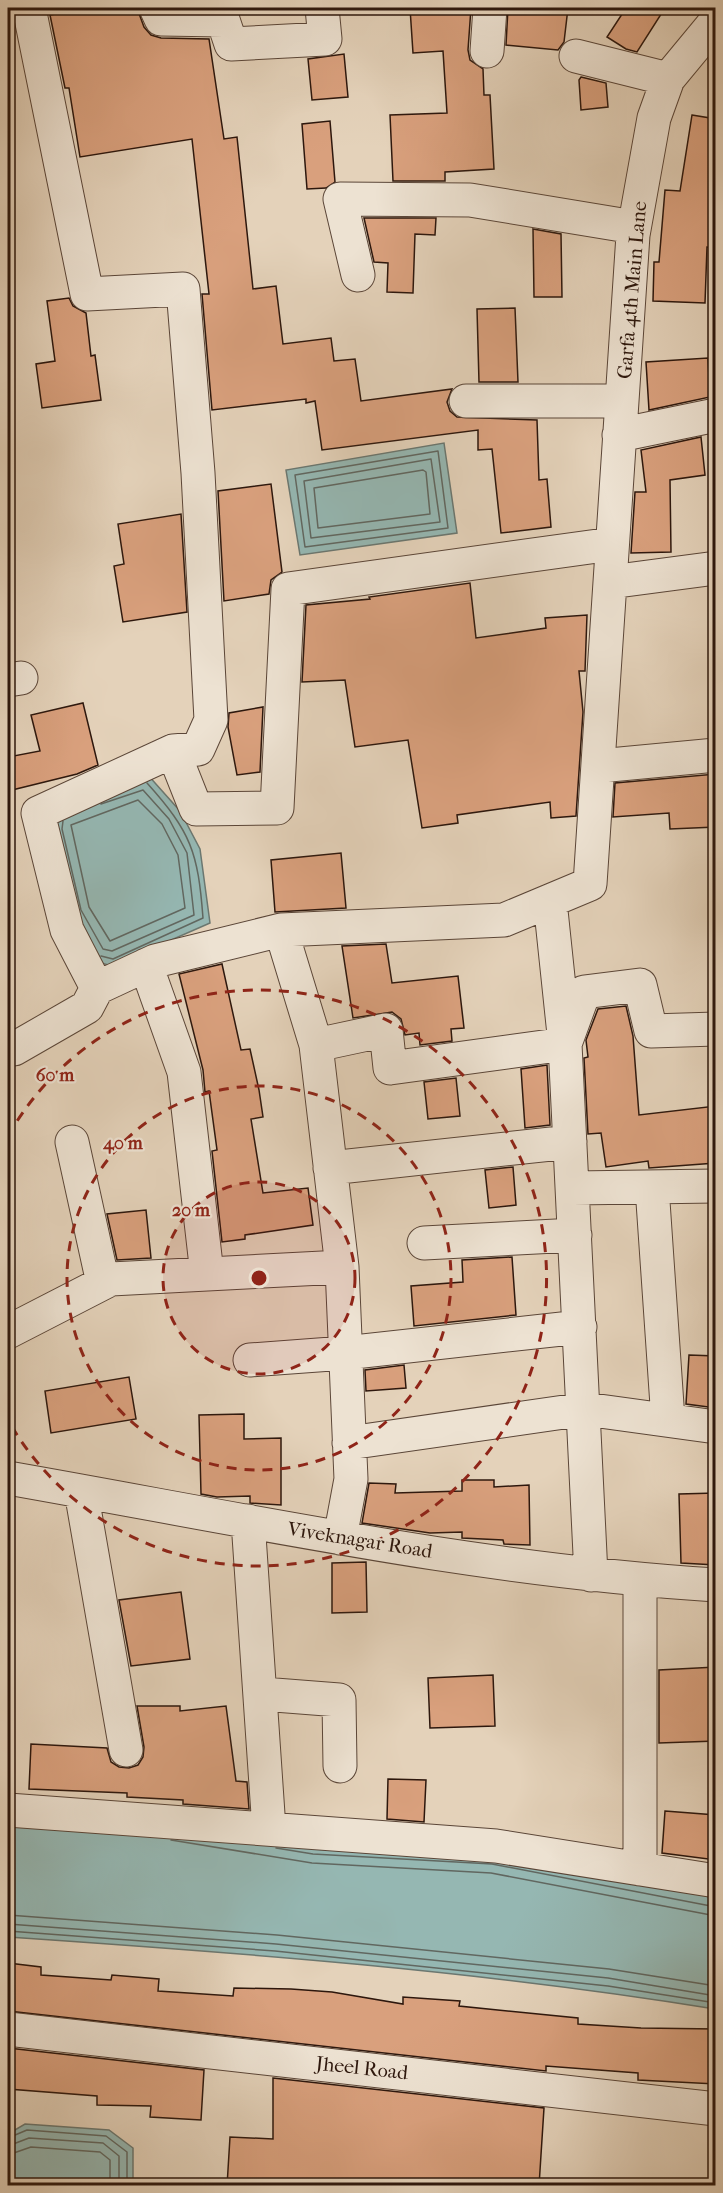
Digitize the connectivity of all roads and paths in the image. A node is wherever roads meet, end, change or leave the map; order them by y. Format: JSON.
{"nodes":[{"id":1,"x":29,"y":8,"type":"edge"},
{"id":2,"x":156,"y":8,"type":"edge"},
{"id":3,"x":322,"y":8,"type":"edge"},
{"id":4,"x":489,"y":8,"type":"edge"},
{"id":5,"x":716,"y":21,"type":"edge"},
{"id":6,"x":487,"y":51,"type":"dead end"},
{"id":7,"x":576,"y":56,"type":"dead end"},
{"id":8,"x":668,"y":79,"type":"junction"},
{"id":9,"x":634,"y":227,"type":"junction"},
{"id":10,"x":358,"y":274,"type":"dead end"},
{"id":11,"x":466,"y":401,"type":"dead end"},
{"id":12,"x":622,"y":401,"type":"junction"},
{"id":13,"x":716,"y":415,"type":"edge"},
{"id":14,"x":619,"y":435,"type":"junction"},
{"id":15,"x":612,"y":544,"type":"junction"},
{"id":16,"x":716,"y":568,"type":"edge"},
{"id":17,"x":610,"y":582,"type":"junction"},
{"id":18,"x":173,"y":751,"type":"junction"},
{"id":19,"x":716,"y":756,"type":"edge"},
{"id":20,"x":599,"y":766,"type":"junction"},
{"id":21,"x":550,"y":901,"type":"junction"},
{"id":22,"x":281,"y":930,"type":"junction"},
{"id":23,"x":146,"y":965,"type":"junction"},
{"id":24,"x":97,"y":988,"type":"junction"},
{"id":25,"x":716,"y":1029,"type":"edge"},
{"id":26,"x":565,"y":1044,"type":"junction"},
{"id":27,"x":316,"y":1045,"type":"junction"},
{"id":28,"x":14,"y":1049,"type":"dead end"},
{"id":29,"x":72,"y":1142,"type":"dead end"},
{"id":30,"x":570,"y":1142,"type":"junction"},
{"id":31,"x":330,"y":1168,"type":"junction"},
{"id":32,"x":716,"y":1186,"type":"edge"},
{"id":33,"x":652,"y":1187,"type":"junction"},
{"id":34,"x":573,"y":1188,"type":"junction"},
{"id":35,"x":576,"y":1235,"type":"junction"},
{"id":36,"x":424,"y":1243,"type":"dead end"},
{"id":37,"x":342,"y":1267,"type":"junction"},
{"id":38,"x":207,"y":1274,"type":"junction"},
{"id":39,"x":103,"y":1282,"type":"junction"},
{"id":40,"x":580,"y":1327,"type":"junction"},
{"id":41,"x":8,"y":1332,"type":"edge"},
{"id":42,"x":345,"y":1353,"type":"junction"},
{"id":43,"x":250,"y":1360,"type":"dead end"},
{"id":44,"x":585,"y":1409,"type":"junction"},
{"id":45,"x":668,"y":1420,"type":"junction"},
{"id":46,"x":716,"y":1427,"type":"edge"},
{"id":47,"x":349,"y":1443,"type":"junction"},
{"id":48,"x":8,"y":1478,"type":"edge"},
{"id":49,"x":81,"y":1491,"type":"junction"},
{"id":50,"x":248,"y":1521,"type":"junction"},
{"id":51,"x":340,"y":1538,"type":"junction"},
{"id":52,"x":591,"y":1575,"type":"junction"},
{"id":53,"x":640,"y":1580,"type":"junction"},
{"id":54,"x":716,"y":1585,"type":"edge"},
{"id":55,"x":262,"y":1694,"type":"junction"},
{"id":56,"x":126,"y":1750,"type":"dead end"},
{"id":57,"x":340,"y":1766,"type":"dead end"},
{"id":58,"x":8,"y":1810,"type":"edge"},
{"id":59,"x":269,"y":1829,"type":"junction"},
{"id":60,"x":640,"y":1869,"type":"junction"},
{"id":61,"x":716,"y":1881,"type":"edge"},
{"id":62,"x":8,"y":2029,"type":"edge"},
{"id":63,"x":716,"y":2109,"type":"edge"}],
"edges":[{"from":1,"to":18,"type":"street"},
{"from":2,"to":3,"type":"street"},
{"from":4,"to":6,"type":"street"},
{"from":5,"to":8,"type":"street","name":"Garfa 4th Main Lane"},
{"from":7,"to":8,"type":"street"},
{"from":8,"to":9,"type":"street","name":"Garfa 4th Main Lane"},
{"from":9,"to":10,"type":"street"},
{"from":9,"to":12,"type":"street","name":"Garfa 4th Main Lane"},
{"from":11,"to":12,"type":"street"},
{"from":12,"to":14,"type":"street","name":"Garfa 4th Main Lane"},
{"from":13,"to":14,"type":"street"},
{"from":14,"to":15,"type":"street","name":"Garfa 4th Main Lane"},
{"from":15,"to":17,"type":"street","name":"Garfa 4th Main Lane"},
{"from":15,"to":18,"type":"street"},
{"from":16,"to":17,"type":"street"},
{"from":17,"to":20,"type":"street","name":"Garfa 4th Main Lane"},
{"from":18,"to":24,"type":"street"},
{"from":19,"to":20,"type":"street"},
{"from":20,"to":21,"type":"street","name":"Garfa 4th Main Lane"},
{"from":21,"to":22,"type":"street"},
{"from":21,"to":26,"type":"street"},
{"from":22,"to":23,"type":"street"},
{"from":22,"to":27,"type":"street"},
{"from":23,"to":24,"type":"street"},
{"from":23,"to":38,"type":"street"},
{"from":24,"to":28,"type":"street"},
{"from":25,"to":26,"type":"street"},
{"from":26,"to":27,"type":"street"},
{"from":26,"to":30,"type":"street"},
{"from":27,"to":31,"type":"street"},
{"from":29,"to":39,"type":"street"},
{"from":30,"to":31,"type":"street"},
{"from":30,"to":34,"type":"street"},
{"from":31,"to":37,"type":"street"},
{"from":32,"to":33,"type":"street"},
{"from":33,"to":34,"type":"street"},
{"from":33,"to":45,"type":"street"},
{"from":34,"to":35,"type":"street"},
{"from":35,"to":36,"type":"street"},
{"from":35,"to":40,"type":"street"},
{"from":37,"to":38,"type":"street"},
{"from":37,"to":42,"type":"street"},
{"from":38,"to":39,"type":"street"},
{"from":39,"to":41,"type":"street"},
{"from":40,"to":42,"type":"street"},
{"from":40,"to":44,"type":"street"},
{"from":42,"to":43,"type":"street"},
{"from":42,"to":47,"type":"street"},
{"from":44,"to":45,"type":"street"},
{"from":44,"to":47,"type":"street"},
{"from":44,"to":52,"type":"street"},
{"from":45,"to":46,"type":"street"},
{"from":47,"to":51,"type":"street"},
{"from":48,"to":49,"type":"street","name":"Viveknagar Road"},
{"from":49,"to":50,"type":"street","name":"Viveknagar Road"},
{"from":49,"to":56,"type":"street"},
{"from":50,"to":51,"type":"street","name":"Viveknagar Road"},
{"from":50,"to":55,"type":"street"},
{"from":51,"to":52,"type":"street","name":"Viveknagar Road"},
{"from":52,"to":53,"type":"street","name":"Viveknagar Road"},
{"from":53,"to":54,"type":"street","name":"Viveknagar Road"},
{"from":53,"to":60,"type":"street"},
{"from":55,"to":57,"type":"street"},
{"from":55,"to":59,"type":"street"},
{"from":58,"to":59,"type":"street"},
{"from":59,"to":60,"type":"street"},
{"from":60,"to":61,"type":"street"},
{"from":62,"to":63,"type":"street","name":"Jheel Road"}]}
